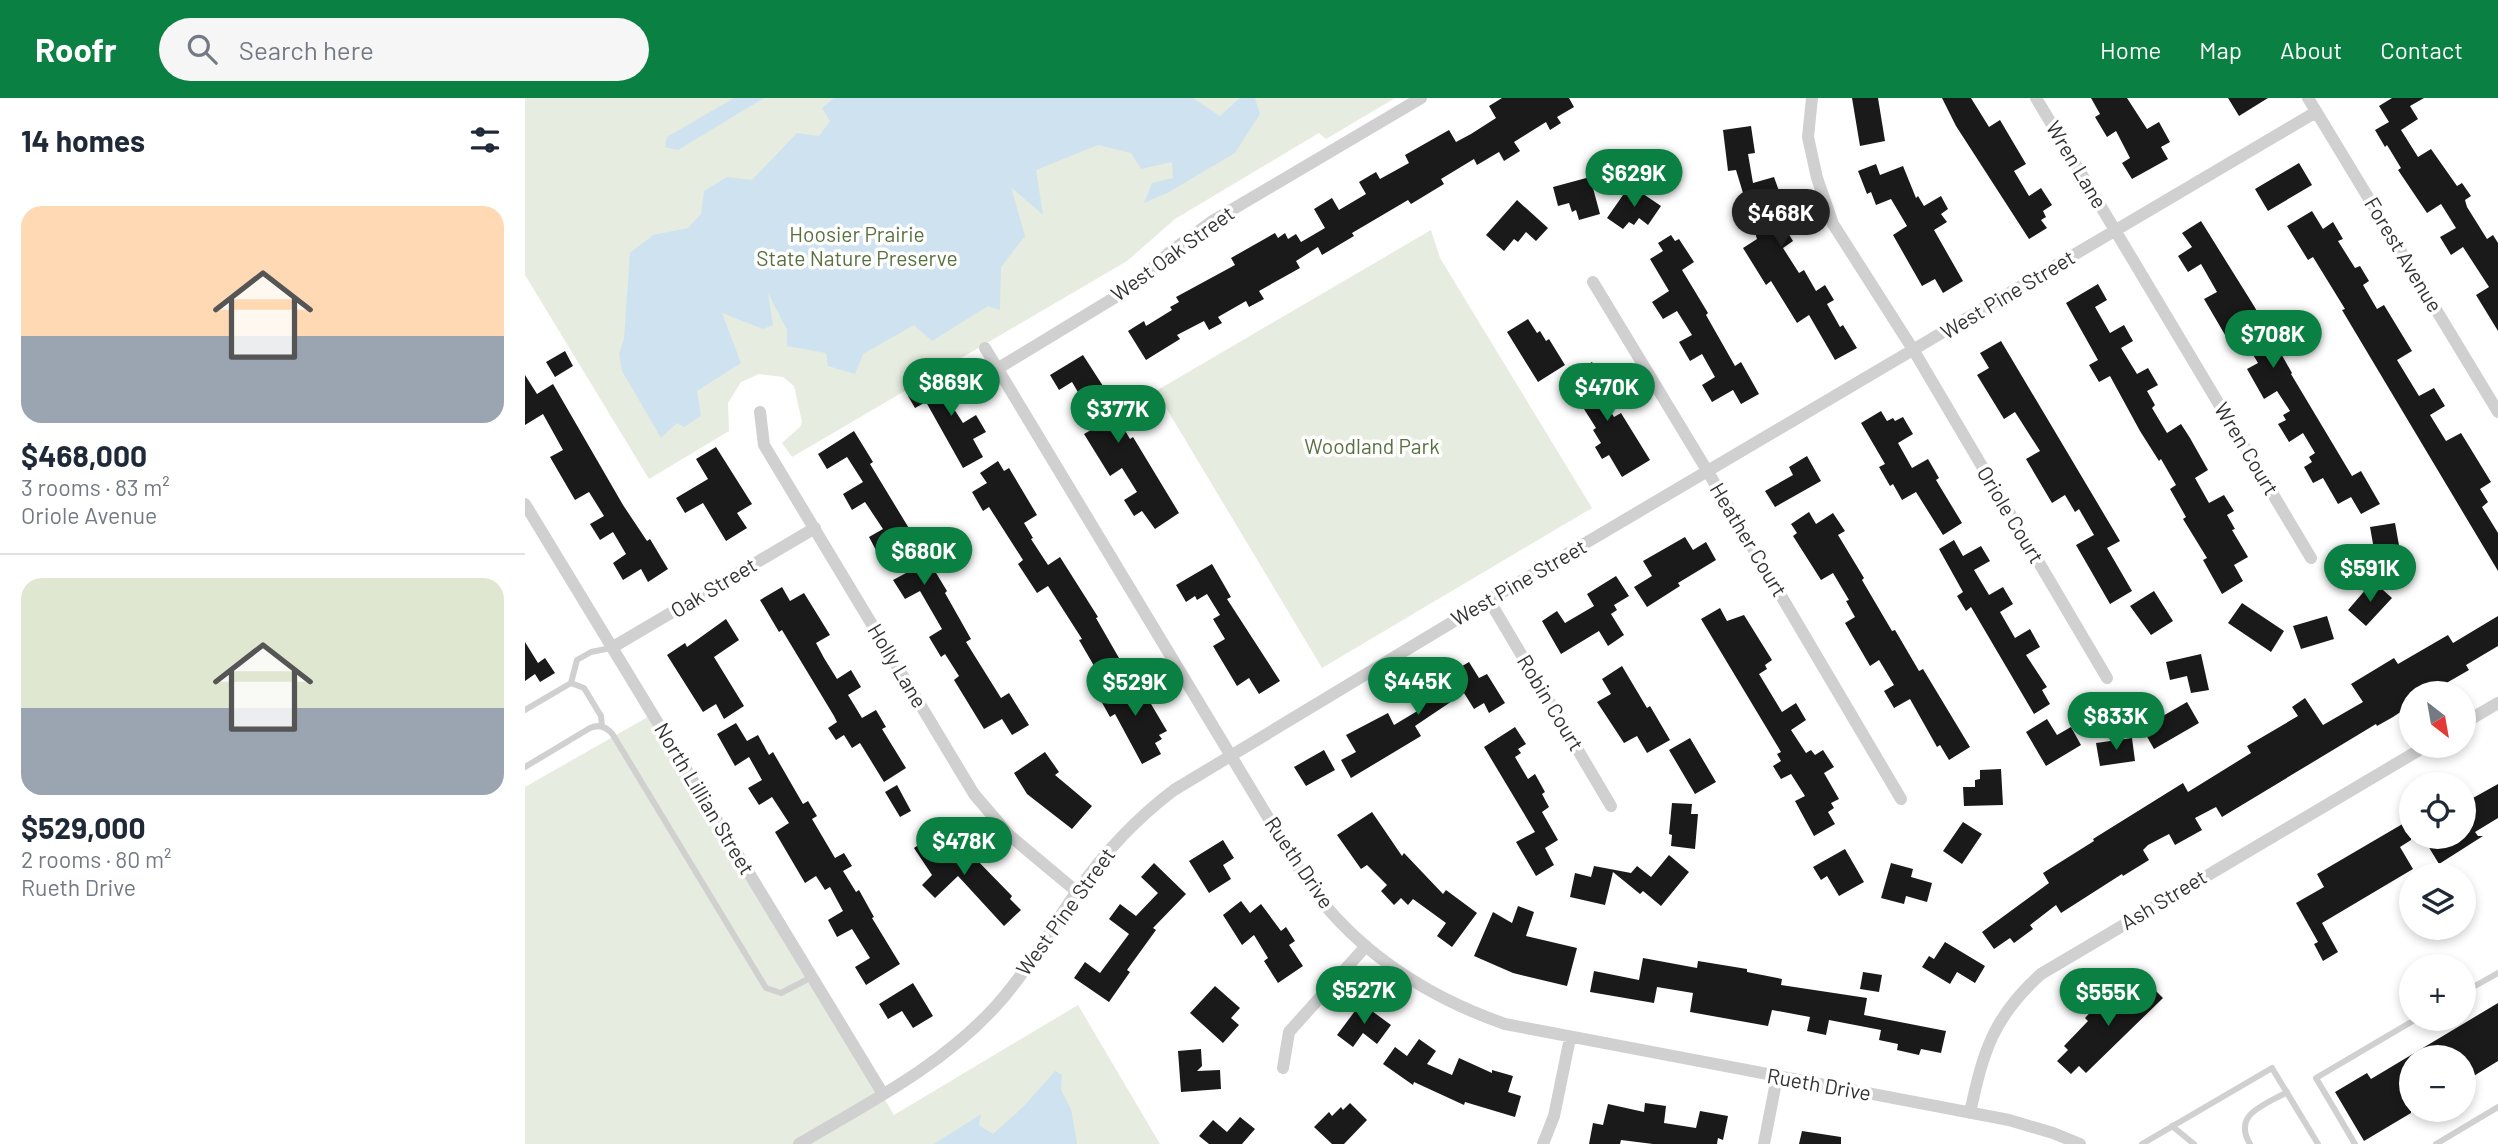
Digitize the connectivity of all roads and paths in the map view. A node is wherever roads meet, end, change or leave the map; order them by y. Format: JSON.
{"nodes":[{"id":1,"x":1421,"y":98,"type":"edge"},
{"id":2,"x":1812,"y":98,"type":"edge"},
{"id":3,"x":2036,"y":98,"type":"edge"},
{"id":4,"x":2308,"y":98,"type":"edge"},
{"id":5,"x":2316,"y":112,"type":"junction"},
{"id":6,"x":2117,"y":231,"type":"junction"},
{"id":7,"x":1593,"y":282,"type":"dead end"},
{"id":8,"x":985,"y":348,"type":"dead end"},
{"id":9,"x":1914,"y":351,"type":"junction"},
{"id":10,"x":997,"y":369,"type":"junction"},
{"id":11,"x":760,"y":412,"type":"dead end"},
{"id":12,"x":2498,"y":412,"type":"edge"},
{"id":13,"x":1708,"y":472,"type":"junction"},
{"id":14,"x":525,"y":504,"type":"edge"},
{"id":15,"x":815,"y":528,"type":"junction"},
{"id":16,"x":2311,"y":558,"type":"dead end"},
{"id":17,"x":1489,"y":600,"type":"junction"},
{"id":18,"x":613,"y":647,"type":"junction"},
{"id":19,"x":2107,"y":678,"type":"dead end"},
{"id":20,"x":571,"y":682,"type":"junction"},
{"id":21,"x":2498,"y":703,"type":"edge"},
{"id":22,"x":525,"y":710,"type":"edge"},
{"id":23,"x":2476,"y":716,"type":"edge"},
{"id":24,"x":602,"y":726,"type":"junction"},
{"id":25,"x":1230,"y":755,"type":"junction"},
{"id":26,"x":2405,"y":758,"type":"edge"},
{"id":27,"x":525,"y":767,"type":"edge"},
{"id":28,"x":1901,"y":799,"type":"dead end"},
{"id":29,"x":1611,"y":806,"type":"dead end"},
{"id":30,"x":1076,"y":891,"type":"junction"},
{"id":31,"x":1366,"y":946,"type":"junction"},
{"id":32,"x":2498,"y":973,"type":"edge"},
{"id":33,"x":812,"y":977,"type":"junction"},
{"id":34,"x":2476,"y":985,"type":"edge"},
{"id":35,"x":2399,"y":1029,"type":"edge"},
{"id":36,"x":1570,"y":1038,"type":"junction"},
{"id":37,"x":1283,"y":1068,"type":"dead end"},
{"id":38,"x":1777,"y":1077,"type":"junction"},
{"id":39,"x":2287,"y":1092,"type":"junction"},
{"id":40,"x":883,"y":1094,"type":"junction"},
{"id":41,"x":2498,"y":1108,"type":"edge"},
{"id":42,"x":1970,"y":1113,"type":"junction"},
{"id":43,"x":2172,"y":1126,"type":"junction"},
{"id":44,"x":799,"y":1144,"type":"edge"},
{"id":45,"x":1543,"y":1144,"type":"edge"},
{"id":46,"x":1764,"y":1144,"type":"edge"},
{"id":47,"x":2080,"y":1144,"type":"edge"},
{"id":48,"x":2142,"y":1144,"type":"edge"},
{"id":49,"x":2193,"y":1144,"type":"edge"},
{"id":50,"x":2250,"y":1144,"type":"edge"},
{"id":51,"x":2318,"y":1144,"type":"edge"},
{"id":52,"x":2355,"y":1144,"type":"edge"},
{"id":53,"x":2436,"y":1144,"type":"edge"}],
"edges":[{"from":1,"to":10,"type":"street","name":"West Oak Street"},
{"from":2,"to":9,"type":"street","name":"Oriole Court"},
{"from":3,"to":6,"type":"street","name":"Wren Lane"},
{"from":4,"to":5,"type":"street","name":"Forest Avenue"},
{"from":5,"to":6,"type":"street","name":"West Pine Street"},
{"from":5,"to":12,"type":"street","name":"Forest Avenue"},
{"from":6,"to":9,"type":"street","name":"West Pine Street"},
{"from":6,"to":16,"type":"street","name":"Wren Court"},
{"from":7,"to":13,"type":"street","name":"Heather Court"},
{"from":8,"to":10,"type":"street","name":"Rueth Drive"},
{"from":9,"to":13,"type":"street","name":"West Pine Street"},
{"from":9,"to":19,"type":"street","name":"Oriole Court"},
{"from":10,"to":25,"type":"street","name":"Rueth Drive"},
{"from":11,"to":15,"type":"street","name":"Holly Lane"},
{"from":13,"to":17,"type":"street","name":"West Pine Street"},
{"from":13,"to":28,"type":"street","name":"Heather Court"},
{"from":14,"to":18,"type":"street","name":"North Lillian Street"},
{"from":15,"to":18,"type":"street","name":"Oak Street"},
{"from":15,"to":30,"type":"street","name":"Holly Lane"},
{"from":17,"to":25,"type":"street","name":"West Pine Street"},
{"from":17,"to":29,"type":"street","name":"Robin Court"},
{"from":18,"to":20,"type":"lane"},
{"from":18,"to":33,"type":"street","name":"North Lillian Street"},
{"from":20,"to":22,"type":"lane"},
{"from":20,"to":24,"type":"lane"},
{"from":21,"to":23,"type":"street"},
{"from":24,"to":27,"type":"lane"},
{"from":24,"to":33,"type":"lane"},
{"from":25,"to":30,"type":"street","name":"West Pine Street"},
{"from":25,"to":31,"type":"street","name":"Rueth Drive"},
{"from":26,"to":42,"type":"street","name":"Ash Street"},
{"from":30,"to":40,"type":"street","name":"West Pine Street"},
{"from":31,"to":36,"type":"street","name":"Rueth Drive"},
{"from":31,"to":37,"type":"street"},
{"from":32,"to":34,"type":"lane"},
{"from":33,"to":40,"type":"street","name":"North Lillian Street"},
{"from":35,"to":52,"type":"lane"},
{"from":36,"to":38,"type":"street","name":"Rueth Drive"},
{"from":36,"to":45,"type":"street"},
{"from":38,"to":42,"type":"street","name":"Rueth Drive"},
{"from":38,"to":46,"type":"street"},
{"from":39,"to":43,"type":"lane"},
{"from":39,"to":50,"type":"lane"},
{"from":39,"to":51,"type":"lane"},
{"from":40,"to":44,"type":"street","name":"West Pine Street"},
{"from":41,"to":53,"type":"lane"},
{"from":42,"to":47,"type":"street","name":"Rueth Drive"},
{"from":43,"to":48,"type":"lane"},
{"from":43,"to":49,"type":"lane"}]}
